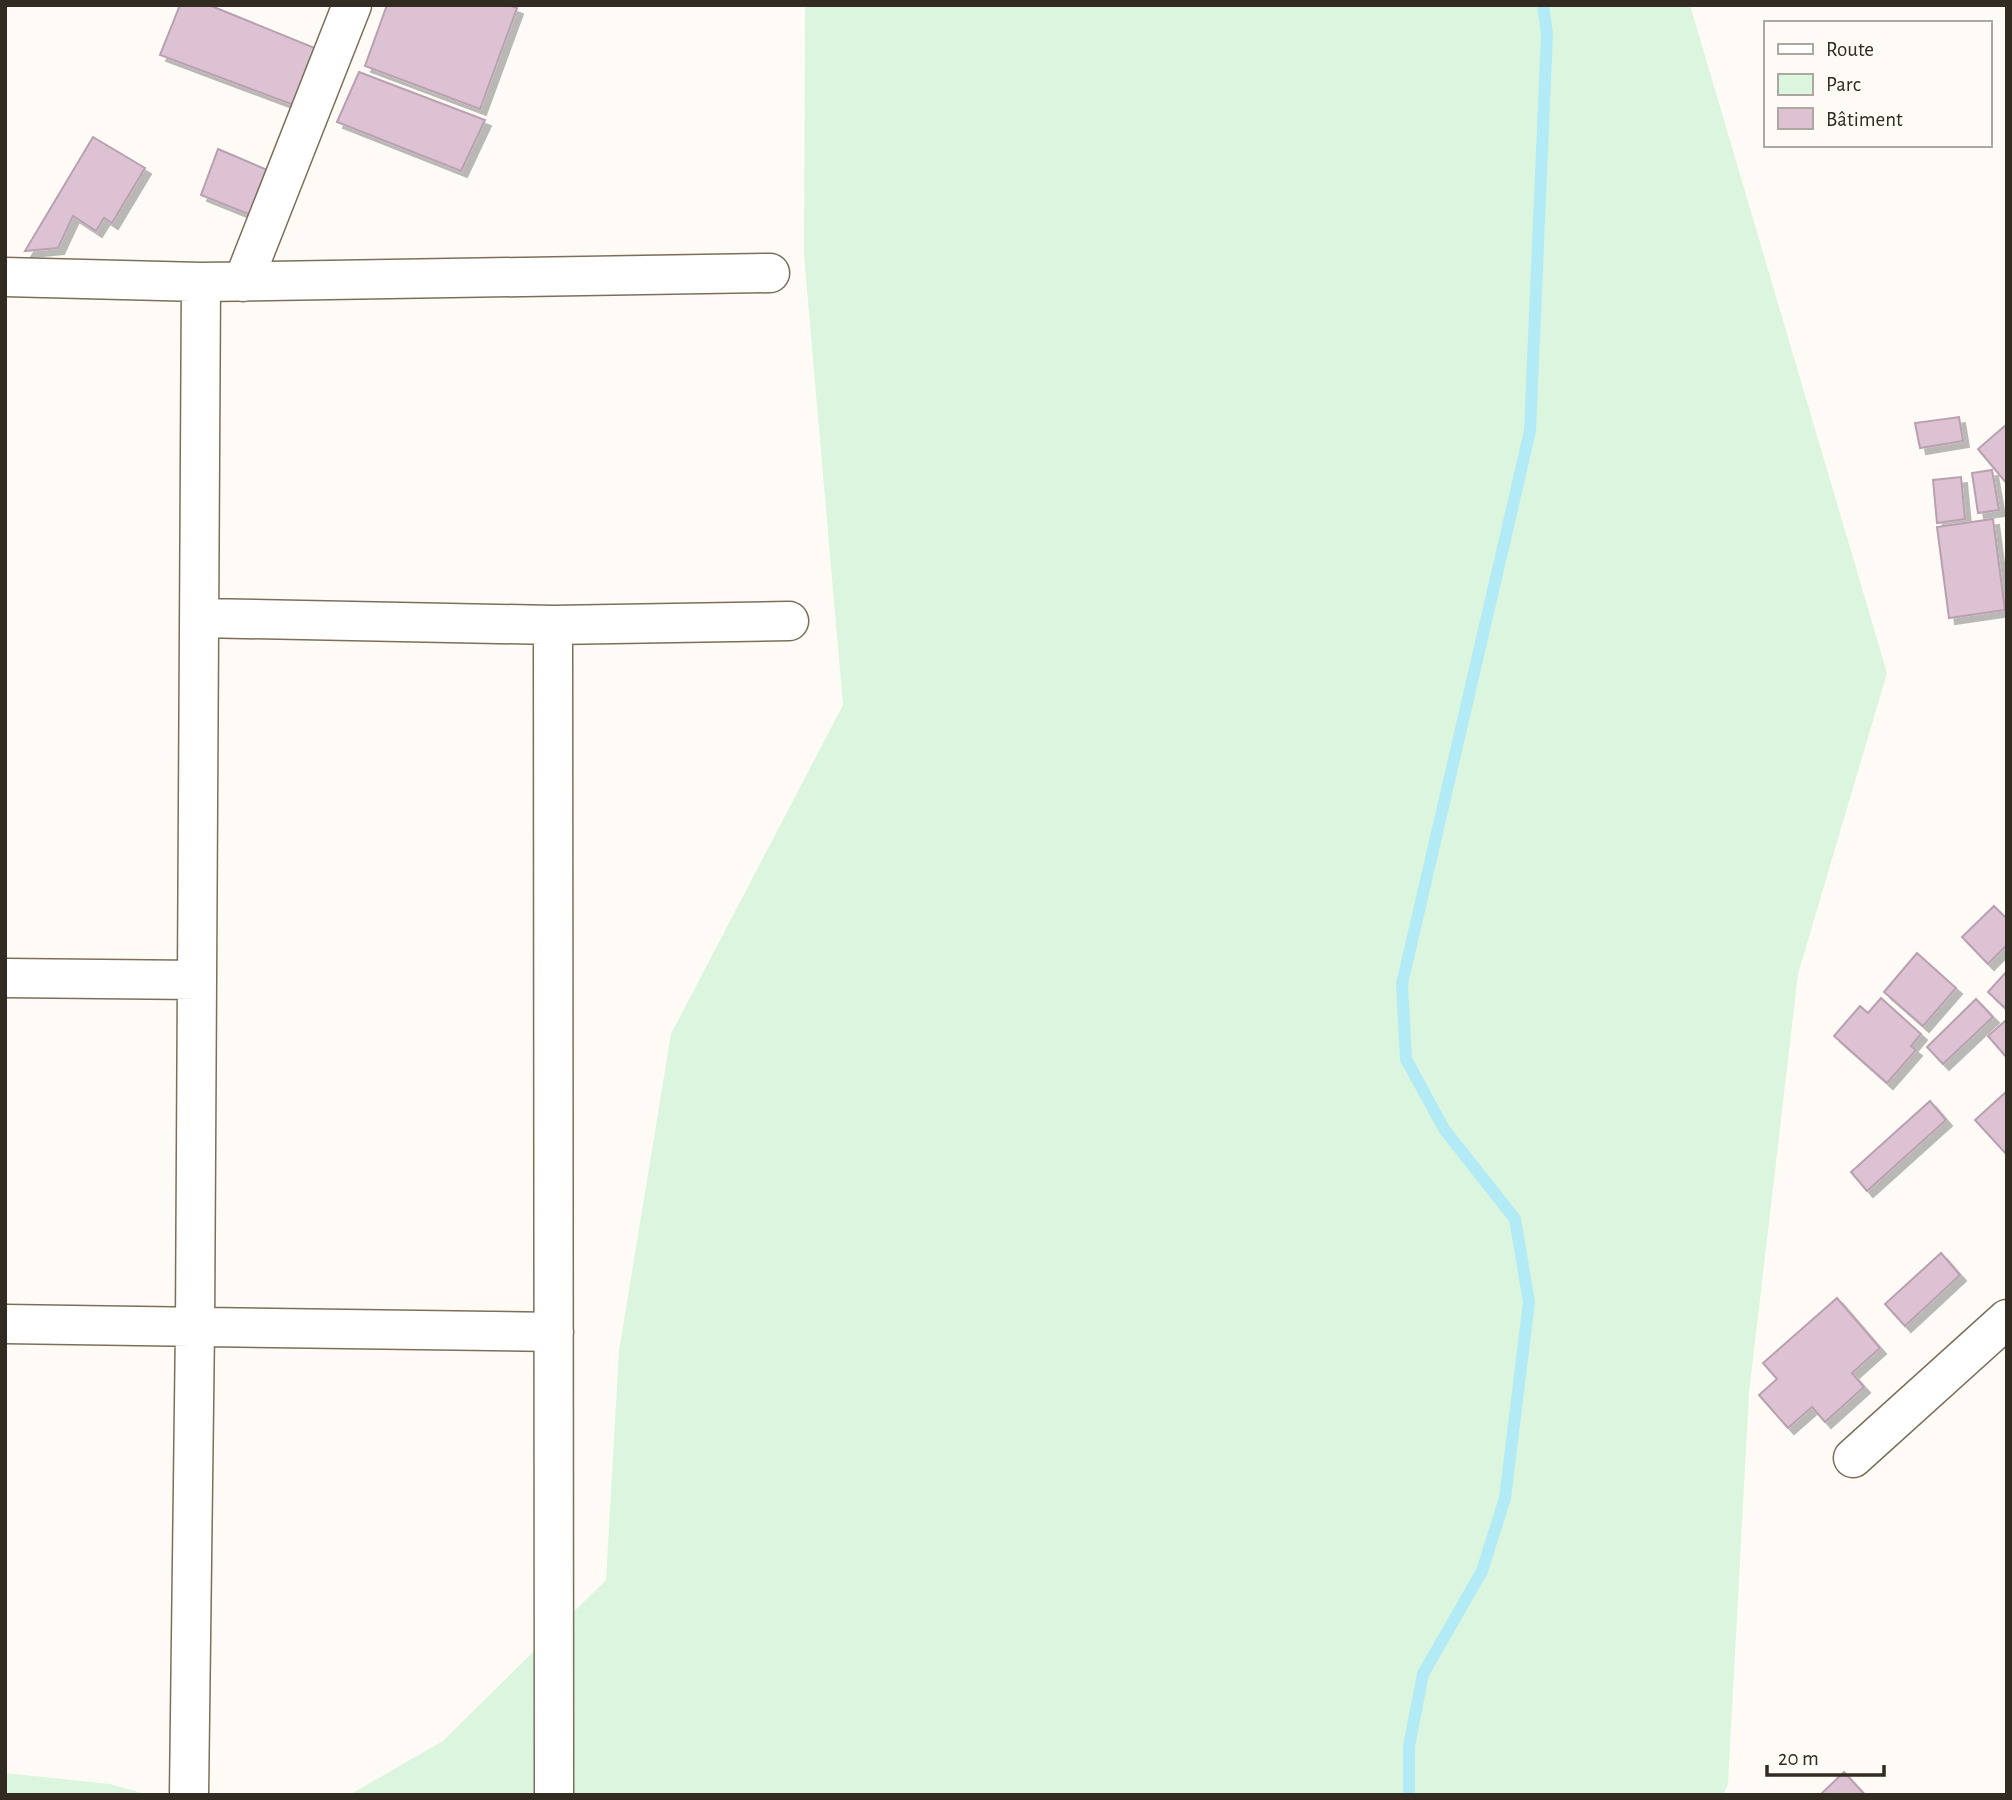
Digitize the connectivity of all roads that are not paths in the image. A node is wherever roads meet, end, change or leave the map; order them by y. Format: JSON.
{"nodes":[{"id":1,"x":352,"y":5,"type":"edge"},
{"id":2,"x":770,"y":273,"type":"dead end"},
{"id":3,"x":5,"y":277,"type":"edge"},
{"id":4,"x":201,"y":282,"type":"junction"},
{"id":5,"x":243,"y":282,"type":"junction"},
{"id":6,"x":199,"y":618,"type":"junction"},
{"id":7,"x":789,"y":621,"type":"dead end"},
{"id":8,"x":553,"y":625,"type":"junction"},
{"id":9,"x":5,"y":978,"type":"edge"},
{"id":10,"x":197,"y":980,"type":"junction"},
{"id":11,"x":2007,"y":1319,"type":"edge"},
{"id":12,"x":5,"y":1324,"type":"edge"},
{"id":13,"x":195,"y":1327,"type":"junction"},
{"id":14,"x":554,"y":1332,"type":"junction"},
{"id":15,"x":1853,"y":1458,"type":"dead end"},
{"id":16,"x":189,"y":1795,"type":"edge"},
{"id":17,"x":554,"y":1795,"type":"edge"}],
"edges":[{"from":1,"to":5,"type":"street"},
{"from":2,"to":5,"type":"street"},
{"from":3,"to":4,"type":"street"},
{"from":4,"to":5,"type":"street"},
{"from":4,"to":6,"type":"street"},
{"from":6,"to":8,"type":"street"},
{"from":6,"to":10,"type":"street"},
{"from":7,"to":8,"type":"street"},
{"from":8,"to":14,"type":"street"},
{"from":9,"to":10,"type":"street"},
{"from":10,"to":13,"type":"street"},
{"from":11,"to":15,"type":"street"},
{"from":12,"to":13,"type":"street"},
{"from":13,"to":14,"type":"street"},
{"from":13,"to":16,"type":"street"},
{"from":14,"to":17,"type":"street"}]}
